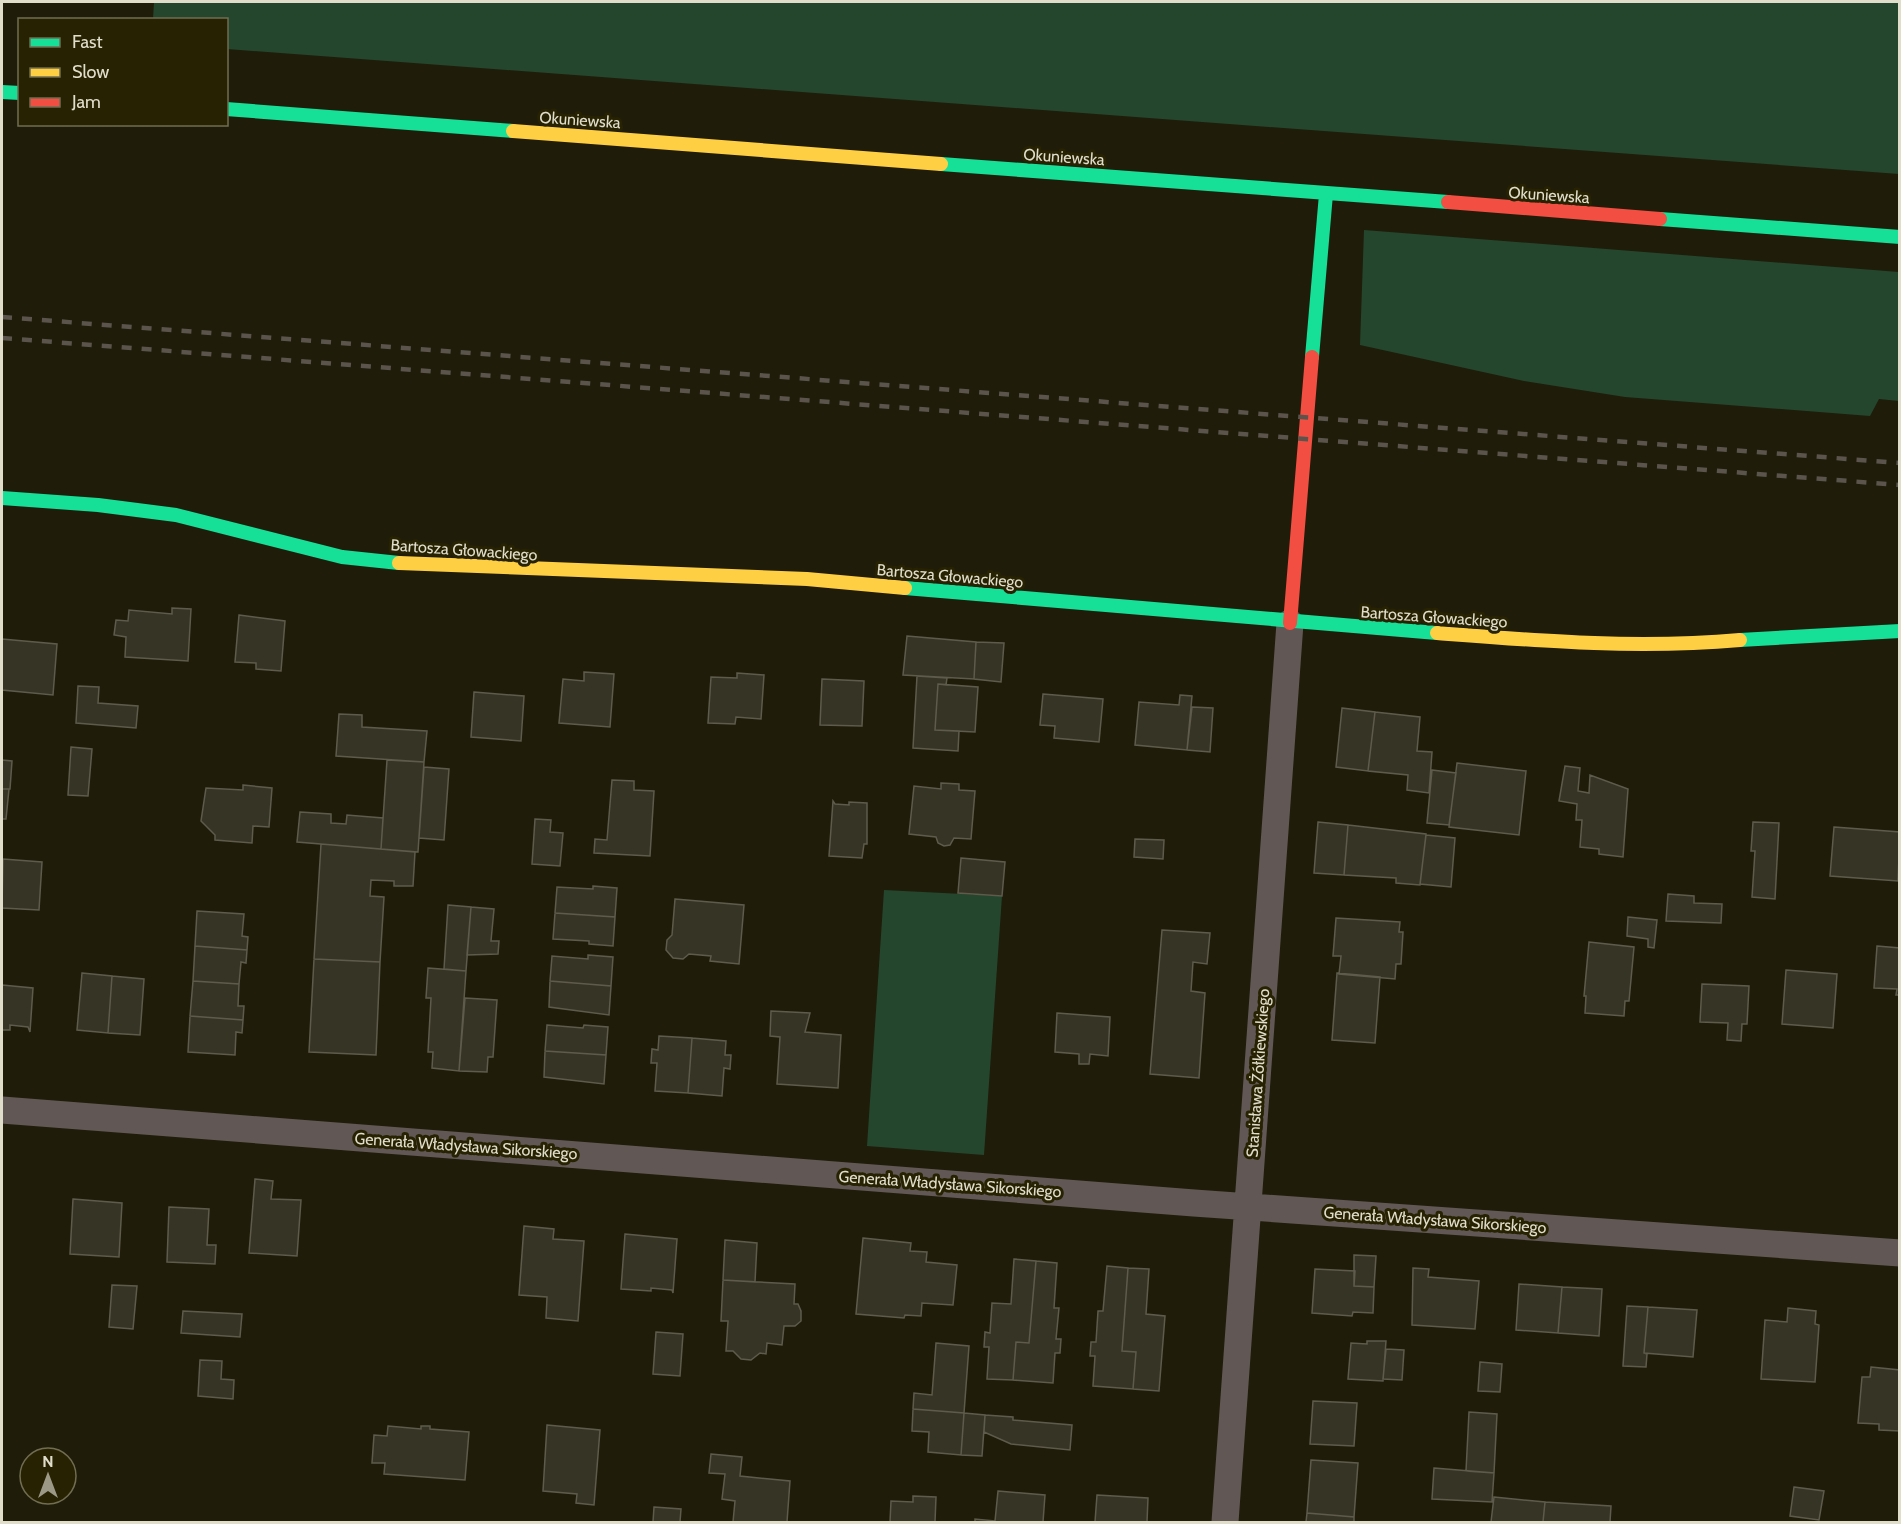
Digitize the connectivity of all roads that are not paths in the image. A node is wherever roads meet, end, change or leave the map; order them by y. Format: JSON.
{"nodes":[{"id":1,"x":2,"y":92,"type":"edge"},
{"id":2,"x":18,"y":93,"type":"edge"},
{"id":3,"x":228,"y":109,"type":"edge"},
{"id":4,"x":1326,"y":194,"type":"junction"},
{"id":5,"x":1899,"y":237,"type":"edge"},
{"id":6,"x":2,"y":498,"type":"edge"},
{"id":7,"x":1290,"y":623,"type":"junction"},
{"id":8,"x":1899,"y":631,"type":"edge"},
{"id":9,"x":2,"y":1110,"type":"edge"},
{"id":10,"x":1248,"y":1207,"type":"junction"},
{"id":11,"x":1899,"y":1253,"type":"edge"},
{"id":12,"x":1224,"y":1522,"type":"edge"}],
"edges":[{"from":1,"to":2,"type":"street"},
{"from":3,"to":4,"type":"street","name":"Okuniewska"},
{"from":4,"to":5,"type":"street","name":"Okuniewska"},
{"from":4,"to":7,"type":"street"},
{"from":6,"to":7,"type":"street","name":"Bartosza Głowackiego"},
{"from":7,"to":8,"type":"street","name":"Bartosza Głowackiego"},
{"from":7,"to":10,"type":"street","name":"Stanisława Żółkiewskiego"},
{"from":9,"to":10,"type":"street","name":"Generała Władysława Sikorskiego"},
{"from":10,"to":11,"type":"street","name":"Generała Władysława Sikorskiego"},
{"from":10,"to":12,"type":"street","name":"Stanisława Żółkiewskiego"}]}
